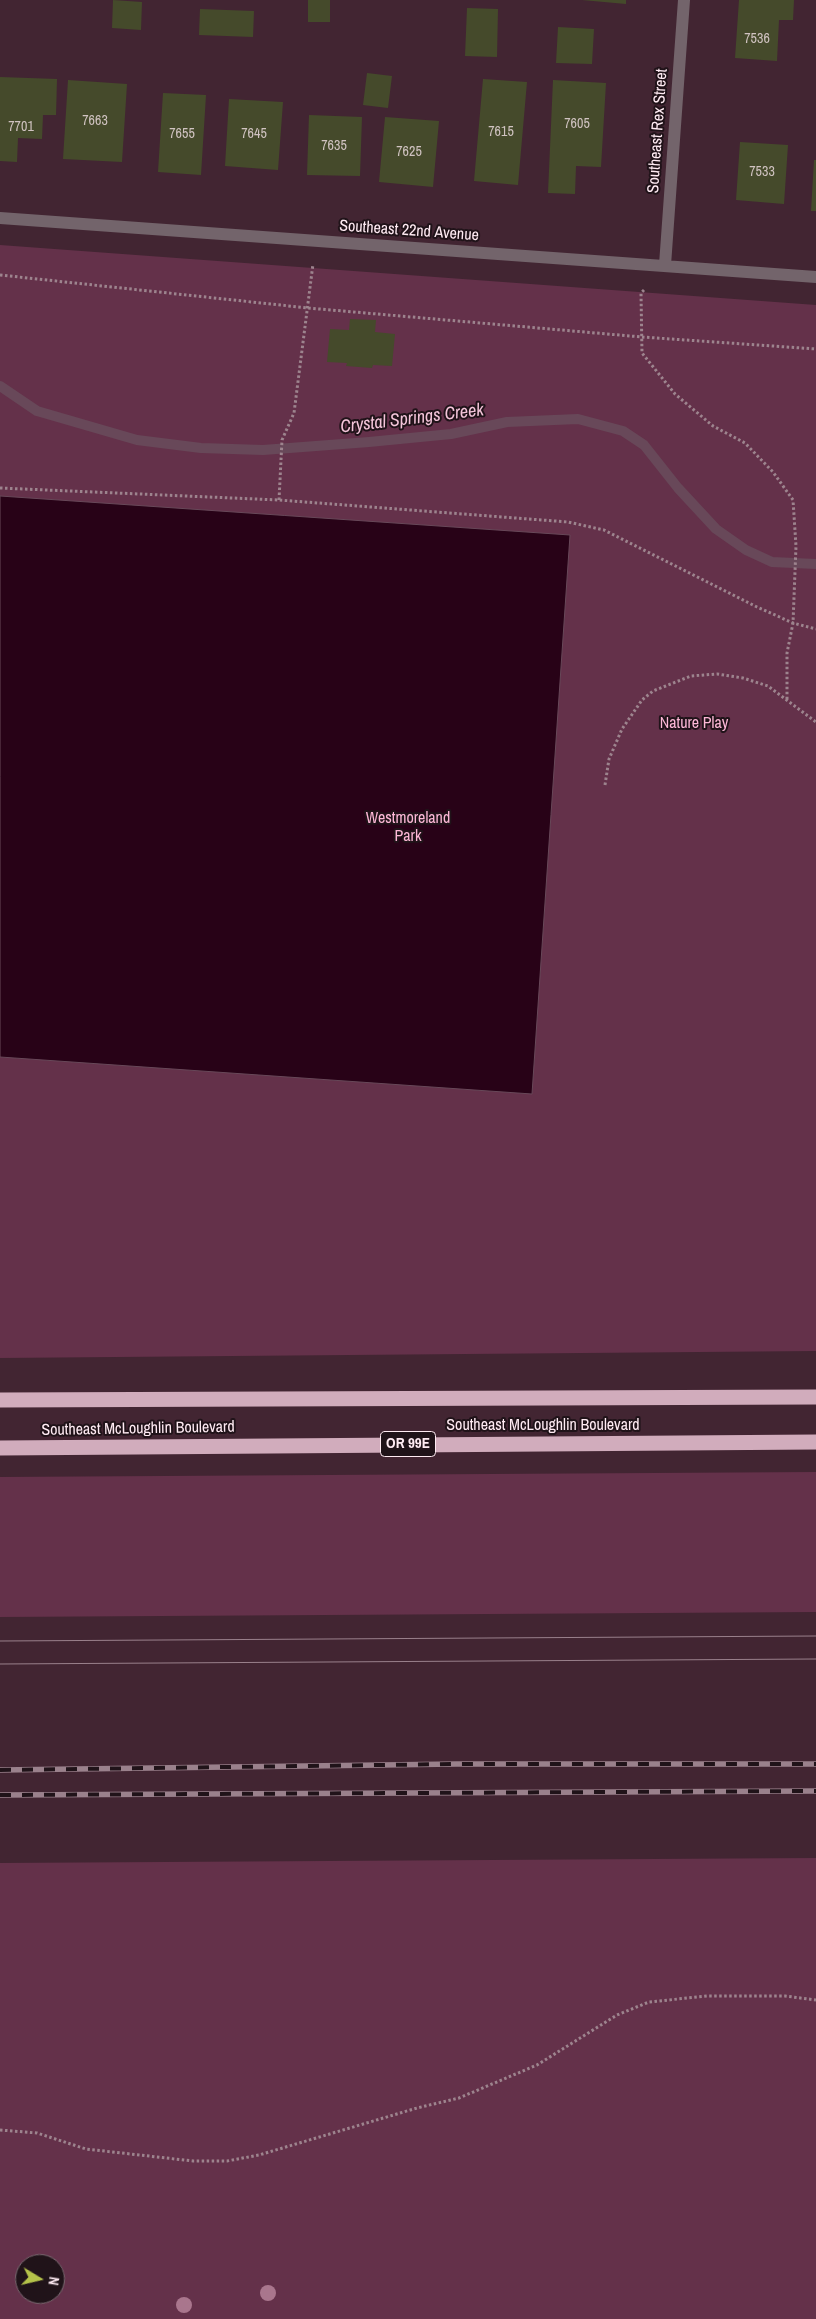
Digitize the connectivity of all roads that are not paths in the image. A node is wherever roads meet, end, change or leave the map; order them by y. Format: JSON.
{"nodes":[{"id":1,"x":684,"y":0,"type":"edge"},
{"id":2,"x":0,"y":218,"type":"edge"},
{"id":3,"x":665,"y":265,"type":"junction"},
{"id":4,"x":816,"y":277,"type":"edge"},
{"id":5,"x":816,"y":1397,"type":"edge"},
{"id":6,"x":0,"y":1400,"type":"edge"},
{"id":7,"x":816,"y":1442,"type":"edge"},
{"id":8,"x":0,"y":1448,"type":"edge"}],
"edges":[{"from":1,"to":3,"type":"street","name":"Southeast Rex Street"},
{"from":2,"to":3,"type":"street","name":"Southeast 22nd Avenue"},
{"from":3,"to":4,"type":"street","name":"Southeast 22nd Avenue"},
{"from":5,"to":6,"type":"highway","name":"Southeast McLoughlin Boulevard"},
{"from":7,"to":8,"type":"highway","name":"Southeast McLoughlin Boulevard","number":"OR 99E"}]}
